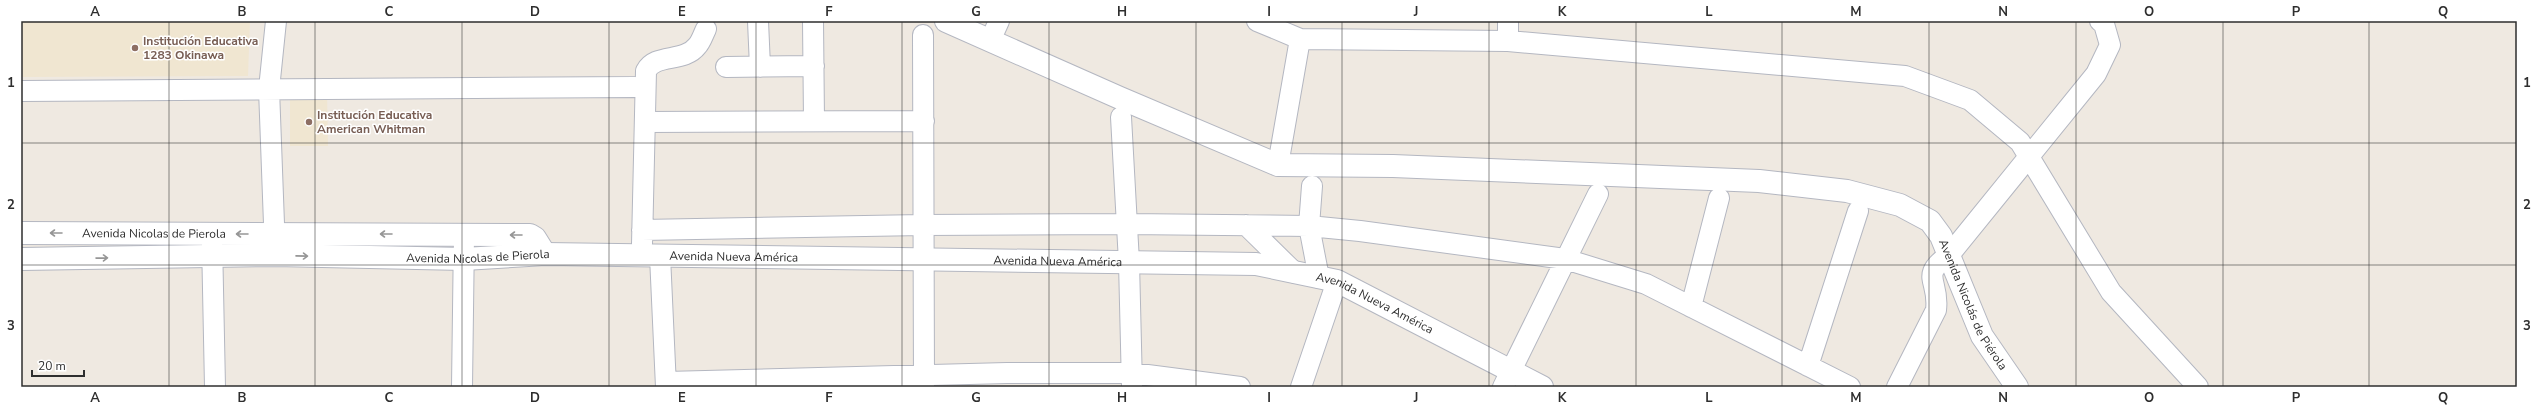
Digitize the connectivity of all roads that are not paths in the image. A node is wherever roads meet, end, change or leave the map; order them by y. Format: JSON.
{"nodes":[{"id":1,"x":276,"y":21,"type":"edge"},
{"id":2,"x":758,"y":21,"type":"edge"},
{"id":3,"x":813,"y":21,"type":"edge"},
{"id":4,"x":946,"y":21,"type":"edge"},
{"id":5,"x":999,"y":21,"type":"edge"},
{"id":6,"x":1257,"y":21,"type":"edge"},
{"id":7,"x":1508,"y":21,"type":"edge"},
{"id":8,"x":2100,"y":21,"type":"edge"},
{"id":9,"x":706,"y":29,"type":"dead end"},
{"id":10,"x":923,"y":35,"type":"dead end"},
{"id":11,"x":1300,"y":39,"type":"junction"},
{"id":12,"x":990,"y":41,"type":"junction"},
{"id":13,"x":1508,"y":41,"type":"junction"},
{"id":14,"x":814,"y":66,"type":"junction"},
{"id":15,"x":726,"y":67,"type":"dead end"},
{"id":16,"x":760,"y":67,"type":"junction"},
{"id":17,"x":635,"y":88,"type":"dead end"},
{"id":18,"x":269,"y":89,"type":"junction"},
{"id":19,"x":21,"y":91,"type":"edge"},
{"id":20,"x":1121,"y":117,"type":"dead end"},
{"id":21,"x":924,"y":120,"type":"junction"},
{"id":22,"x":814,"y":121,"type":"junction"},
{"id":23,"x":645,"y":122,"type":"junction"},
{"id":24,"x":2029,"y":157,"type":"junction"},
{"id":25,"x":1278,"y":165,"type":"junction"},
{"id":26,"x":1312,"y":186,"type":"dead end"},
{"id":27,"x":1598,"y":194,"type":"dead end"},
{"id":28,"x":1719,"y":198,"type":"dead end"},
{"id":29,"x":1858,"y":210,"type":"dead end"},
{"id":30,"x":1127,"y":224,"type":"junction"},
{"id":31,"x":922,"y":225,"type":"junction"},
{"id":32,"x":1246,"y":225,"type":"junction"},
{"id":33,"x":1309,"y":226,"type":"junction"},
{"id":34,"x":642,"y":230,"type":"junction"},
{"id":35,"x":21,"y":233,"type":"edge"},
{"id":36,"x":212,"y":234,"type":"junction"},
{"id":37,"x":275,"y":234,"type":"junction"},
{"id":38,"x":464,"y":235,"type":"junction"},
{"id":39,"x":545,"y":254,"type":"junction"},
{"id":40,"x":1950,"y":254,"type":"junction"},
{"id":41,"x":275,"y":255,"type":"junction"},
{"id":42,"x":213,"y":256,"type":"junction"},
{"id":43,"x":651,"y":256,"type":"junction"},
{"id":44,"x":21,"y":259,"type":"edge"},
{"id":45,"x":464,"y":259,"type":"junction"},
{"id":46,"x":1565,"y":259,"type":"junction"},
{"id":47,"x":922,"y":260,"type":"junction"},
{"id":48,"x":1129,"y":262,"type":"junction"},
{"id":49,"x":1295,"y":273,"type":"junction"},
{"id":50,"x":1328,"y":280,"type":"junction"},
{"id":51,"x":1691,"y":307,"type":"junction"},
{"id":52,"x":1808,"y":366,"type":"junction"},
{"id":53,"x":1507,"y":379,"type":"edge"},
{"id":54,"x":1132,"y":380,"type":"edge"},
{"id":55,"x":924,"y":381,"type":"edge"},
{"id":56,"x":817,"y":382,"type":"edge"},
{"id":57,"x":724,"y":383,"type":"edge"},
{"id":58,"x":666,"y":384,"type":"edge"},
{"id":59,"x":215,"y":387,"type":"edge"},
{"id":60,"x":462,"y":387,"type":"edge"},
{"id":61,"x":1240,"y":387,"type":"edge"},
{"id":62,"x":1301,"y":387,"type":"edge"},
{"id":63,"x":1542,"y":387,"type":"edge"},
{"id":64,"x":1850,"y":387,"type":"edge"},
{"id":65,"x":1897,"y":387,"type":"edge"},
{"id":66,"x":2017,"y":387,"type":"edge"},
{"id":67,"x":2198,"y":387,"type":"edge"}],
"edges":[{"from":1,"to":18,"type":"street"},
{"from":2,"to":16,"type":"street"},
{"from":3,"to":14,"type":"street"},
{"from":4,"to":12,"type":"street"},
{"from":5,"to":12,"type":"street"},
{"from":6,"to":11,"type":"street"},
{"from":7,"to":13,"type":"street"},
{"from":8,"to":24,"type":"street"},
{"from":9,"to":23,"type":"street"},
{"from":10,"to":21,"type":"street"},
{"from":11,"to":13,"type":"street"},
{"from":11,"to":25,"type":"street"},
{"from":12,"to":25,"type":"street"},
{"from":13,"to":24,"type":"street"},
{"from":14,"to":16,"type":"street"},
{"from":14,"to":22,"type":"street"},
{"from":15,"to":16,"type":"street"},
{"from":17,"to":18,"type":"street"},
{"from":18,"to":19,"type":"street"},
{"from":18,"to":37,"type":"street"},
{"from":20,"to":30,"type":"street"},
{"from":21,"to":22,"type":"street"},
{"from":21,"to":31,"type":"street"},
{"from":22,"to":23,"type":"street"},
{"from":23,"to":34,"type":"street"},
{"from":24,"to":40,"type":"street"},
{"from":24,"to":67,"type":"street"},
{"from":25,"to":40,"type":"street","name":"Avenida Nicolás de Piérola"},
{"from":26,"to":33,"type":"street"},
{"from":27,"to":46,"type":"street"},
{"from":28,"to":51,"type":"street"},
{"from":29,"to":52,"type":"street"},
{"from":30,"to":31,"type":"street"},
{"from":30,"to":32,"type":"street"},
{"from":30,"to":48,"type":"street"},
{"from":31,"to":34,"type":"street"},
{"from":31,"to":47,"type":"street"},
{"from":32,"to":33,"type":"street"},
{"from":32,"to":49,"type":"street"},
{"from":33,"to":46,"type":"street"},
{"from":33,"to":50,"type":"street"},
{"from":34,"to":43,"type":"street"},
{"from":36,"to":35,"type":"street","name":"Avenida Nicolas de Pierola","one_way":true},
{"from":37,"to":36,"type":"street","name":"Avenida Nicolas de Pierola","one_way":true},
{"from":36,"to":42,"type":"street"},
{"from":38,"to":37,"type":"street","name":"Avenida Nicolas de Pierola","one_way":true},
{"from":37,"to":41,"type":"street"},
{"from":39,"to":38,"type":"street","name":"Avenida Nicolas de Pierola","one_way":true},
{"from":38,"to":45,"type":"street"},
{"from":39,"to":43,"type":"street","name":"Avenida Nueva América"},
{"from":39,"to":45,"type":"street","name":"Avenida Nicolas de Pierola"},
{"from":40,"to":65,"type":"street"},
{"from":40,"to":66,"type":"street","name":"Avenida Nicolás de Piérola"},
{"from":41,"to":42,"type":"street","name":"Avenida Nicolas de Pierola"},
{"from":41,"to":45,"type":"street","name":"Avenida Nicolas de Pierola","one_way":true},
{"from":44,"to":42,"type":"street","name":"Avenida Nicolas de Pierola","one_way":true},
{"from":42,"to":59,"type":"street"},
{"from":43,"to":47,"type":"street","name":"Avenida Nueva América"},
{"from":43,"to":58,"type":"street"},
{"from":45,"to":60,"type":"street"},
{"from":46,"to":51,"type":"street"},
{"from":46,"to":53,"type":"street"},
{"from":47,"to":48,"type":"street","name":"Avenida Nueva América"},
{"from":47,"to":55,"type":"street"},
{"from":48,"to":49,"type":"street","name":"Avenida Nueva América"},
{"from":48,"to":54,"type":"street"},
{"from":49,"to":50,"type":"street","name":"Avenida Nueva América"},
{"from":50,"to":53,"type":"street","name":"Avenida Nueva América"},
{"from":50,"to":62,"type":"street"},
{"from":51,"to":52,"type":"street"},
{"from":52,"to":64,"type":"street"},
{"from":53,"to":63,"type":"street","name":"Avenida Nueva América"},
{"from":54,"to":55,"type":"street"},
{"from":54,"to":61,"type":"street"},
{"from":55,"to":56,"type":"street"},
{"from":56,"to":57,"type":"street"},
{"from":57,"to":58,"type":"street"}]}
